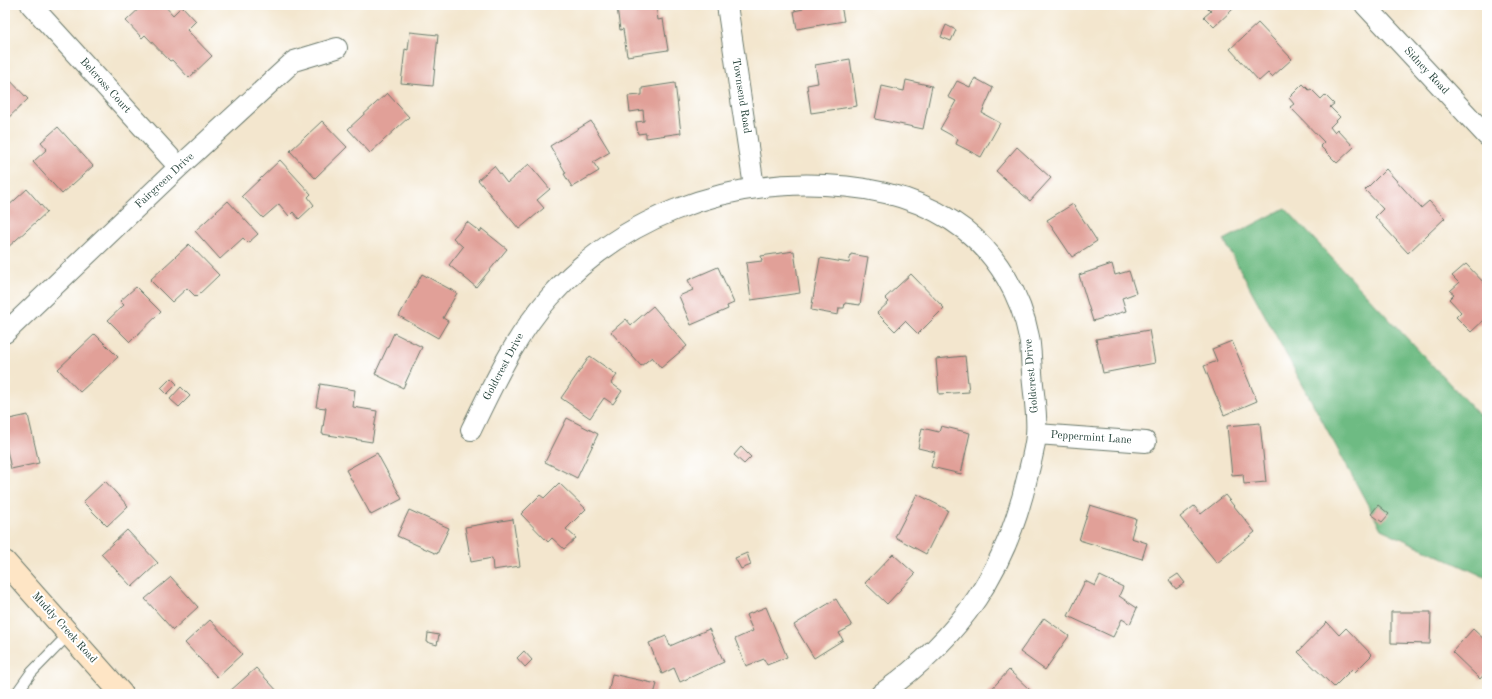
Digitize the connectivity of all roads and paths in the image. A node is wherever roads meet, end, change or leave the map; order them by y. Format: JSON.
{"nodes":[{"id":1,"x":32,"y":5,"type":"edge"},
{"id":2,"x":727,"y":5,"type":"edge"},
{"id":3,"x":1365,"y":5,"type":"edge"},
{"id":4,"x":337,"y":48,"type":"dead end"},
{"id":5,"x":1487,"y":136,"type":"edge"},
{"id":6,"x":179,"y":167,"type":"junction"},
{"id":7,"x":754,"y":187,"type":"junction"},
{"id":8,"x":5,"y":333,"type":"edge"},
{"id":9,"x":471,"y":430,"type":"dead end"},
{"id":10,"x":1036,"y":434,"type":"junction"},
{"id":11,"x":1146,"y":442,"type":"dead end"},
{"id":12,"x":5,"y":562,"type":"edge"},
{"id":13,"x":69,"y":634,"type":"junction"},
{"id":14,"x":16,"y":694,"type":"edge"},
{"id":15,"x":122,"y":694,"type":"edge"},
{"id":16,"x":881,"y":694,"type":"edge"}],
"edges":[{"from":1,"to":6,"type":"street","name":"Belcross Court"},
{"from":2,"to":7,"type":"street","name":"Townsend Road"},
{"from":3,"to":5,"type":"street","name":"Sidney Road"},
{"from":4,"to":6,"type":"street","name":"Fairgreen Drive"},
{"from":6,"to":8,"type":"street","name":"Fairgreen Drive"},
{"from":7,"to":9,"type":"street","name":"Goldcrest Drive"},
{"from":7,"to":10,"type":"street","name":"Goldcrest Drive"},
{"from":10,"to":11,"type":"street","name":"Peppermint Lane"},
{"from":10,"to":16,"type":"street","name":"Goldcrest Drive"},
{"from":12,"to":13,"type":"street","name":"Muddy Creek Road"},
{"from":13,"to":14,"type":"lane"},
{"from":13,"to":15,"type":"street","name":"Muddy Creek Road"}]}
